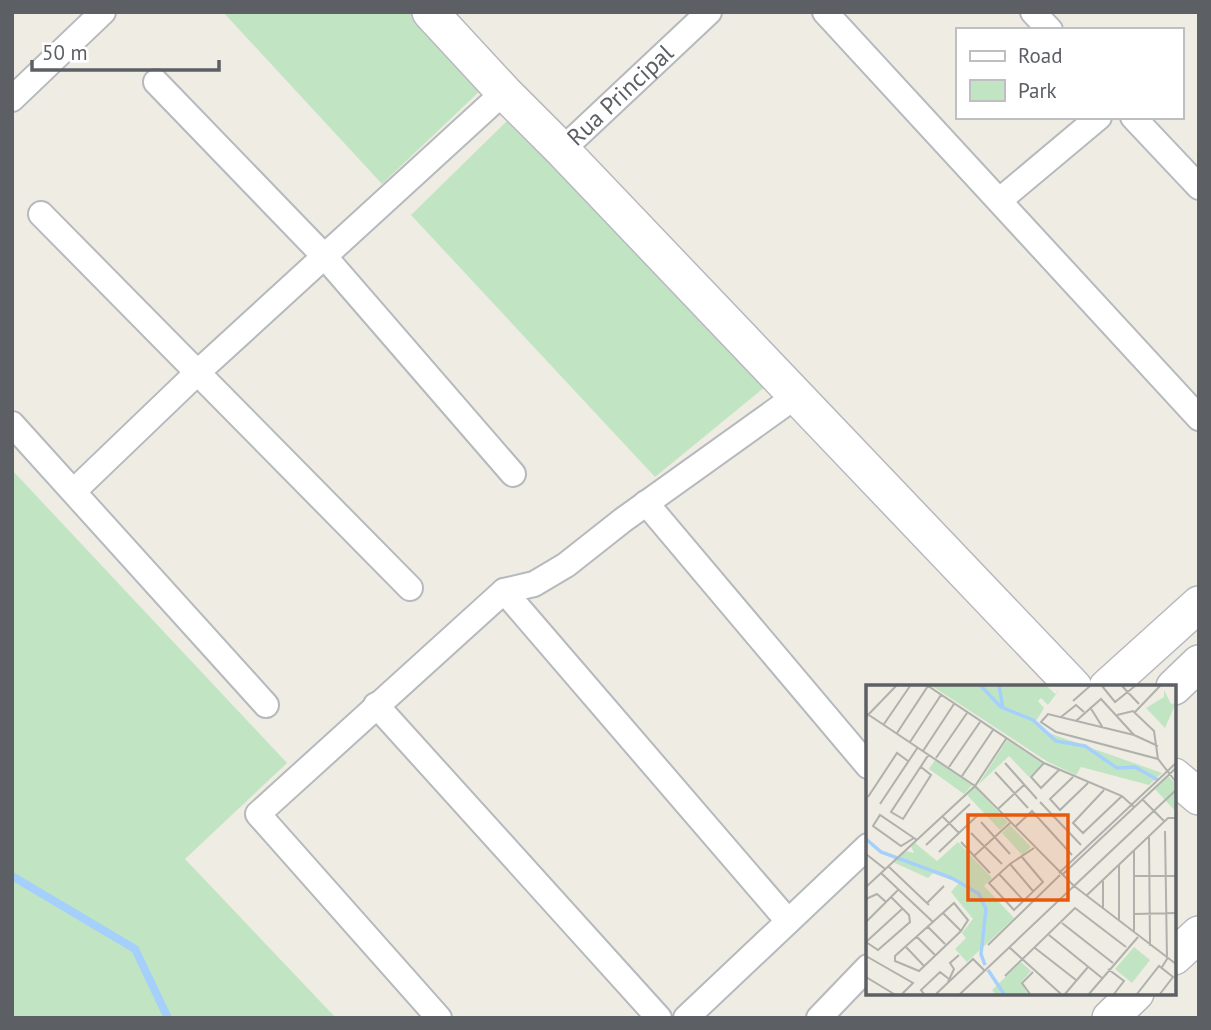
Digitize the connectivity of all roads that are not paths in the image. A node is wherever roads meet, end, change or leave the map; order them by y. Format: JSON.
{"nodes":[{"id":1,"x":103,"y":12,"type":"edge"},
{"id":2,"x":430,"y":12,"type":"edge"},
{"id":3,"x":709,"y":12,"type":"edge"},
{"id":4,"x":825,"y":12,"type":"edge"},
{"id":5,"x":1033,"y":12,"type":"edge"},
{"id":6,"x":1048,"y":28,"type":"edge"},
{"id":7,"x":156,"y":82,"type":"dead end"},
{"id":8,"x":504,"y":92,"type":"junction"},
{"id":9,"x":12,"y":99,"type":"edge"},
{"id":10,"x":1096,"y":119,"type":"edge"},
{"id":11,"x":1135,"y":119,"type":"edge"},
{"id":12,"x":562,"y":150,"type":"junction"},
{"id":13,"x":1199,"y":187,"type":"edge"},
{"id":14,"x":1000,"y":200,"type":"junction"},
{"id":15,"x":41,"y":214,"type":"dead end"},
{"id":16,"x":325,"y":257,"type":"junction"},
{"id":17,"x":198,"y":372,"type":"junction"},
{"id":18,"x":796,"y":396,"type":"junction"},
{"id":19,"x":1199,"y":418,"type":"edge"},
{"id":20,"x":12,"y":424,"type":"edge"},
{"id":21,"x":513,"y":474,"type":"dead end"},
{"id":22,"x":74,"y":491,"type":"junction"},
{"id":23,"x":646,"y":503,"type":"junction"},
{"id":24,"x":410,"y":588,"type":"dead end"},
{"id":25,"x":504,"y":591,"type":"junction"},
{"id":26,"x":1199,"y":604,"type":"edge"},
{"id":27,"x":1199,"y":663,"type":"edge"},
{"id":28,"x":1072,"y":685,"type":"edge"},
{"id":29,"x":1109,"y":685,"type":"edge"},
{"id":30,"x":1176,"y":685,"type":"edge"},
{"id":31,"x":266,"y":705,"type":"dead end"},
{"id":32,"x":376,"y":705,"type":"junction"},
{"id":33,"x":866,"y":764,"type":"edge"},
{"id":34,"x":1176,"y":778,"type":"edge"},
{"id":35,"x":1199,"y":797,"type":"edge"},
{"id":36,"x":866,"y":848,"type":"edge"},
{"id":37,"x":788,"y":921,"type":"junction"},
{"id":38,"x":1199,"y":934,"type":"edge"},
{"id":39,"x":1176,"y":955,"type":"edge"},
{"id":40,"x":866,"y":969,"type":"edge"},
{"id":41,"x":1134,"y":995,"type":"edge"},
{"id":42,"x":439,"y":1018,"type":"edge"},
{"id":43,"x":659,"y":1018,"type":"edge"},
{"id":44,"x":686,"y":1018,"type":"edge"},
{"id":45,"x":819,"y":1018,"type":"edge"},
{"id":46,"x":1110,"y":1018,"type":"edge"}],
"edges":[{"from":1,"to":9,"type":"street"},
{"from":2,"to":8,"type":"main road"},
{"from":3,"to":12,"type":"street","name":"Rua Principal"},
{"from":4,"to":14,"type":"street"},
{"from":5,"to":6,"type":"street"},
{"from":7,"to":16,"type":"street"},
{"from":8,"to":12,"type":"main road"},
{"from":8,"to":16,"type":"street"},
{"from":10,"to":14,"type":"street"},
{"from":11,"to":13,"type":"street"},
{"from":12,"to":18,"type":"main road"},
{"from":14,"to":19,"type":"street"},
{"from":15,"to":17,"type":"street"},
{"from":16,"to":17,"type":"street"},
{"from":16,"to":21,"type":"street"},
{"from":17,"to":22,"type":"street"},
{"from":17,"to":24,"type":"street"},
{"from":18,"to":23,"type":"street"},
{"from":18,"to":28,"type":"main road"},
{"from":20,"to":22,"type":"street"},
{"from":22,"to":31,"type":"street"},
{"from":23,"to":25,"type":"street"},
{"from":23,"to":33,"type":"street"},
{"from":25,"to":32,"type":"street"},
{"from":25,"to":37,"type":"street"},
{"from":26,"to":29,"type":"main road"},
{"from":27,"to":30,"type":"main road"},
{"from":32,"to":42,"type":"street"},
{"from":32,"to":43,"type":"street"},
{"from":34,"to":35,"type":"main road"},
{"from":36,"to":37,"type":"street"},
{"from":37,"to":44,"type":"street"},
{"from":38,"to":39,"type":"main road"},
{"from":40,"to":45,"type":"street"},
{"from":41,"to":46,"type":"main road"}]}
